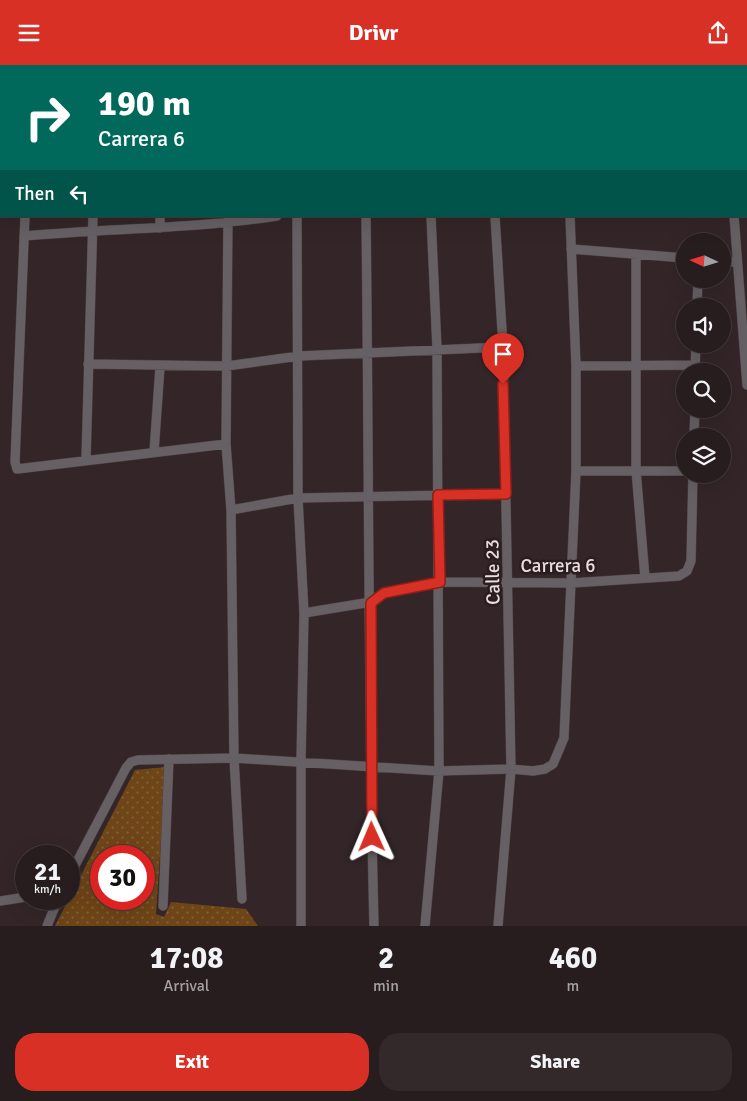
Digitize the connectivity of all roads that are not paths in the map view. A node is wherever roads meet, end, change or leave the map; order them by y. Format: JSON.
{"nodes":[{"id":1,"x":25,"y":217,"type":"edge"},
{"id":2,"x":93,"y":217,"type":"edge"},
{"id":3,"x":160,"y":217,"type":"edge"},
{"id":4,"x":265,"y":217,"type":"edge"},
{"id":5,"x":297,"y":217,"type":"edge"},
{"id":6,"x":366,"y":217,"type":"edge"},
{"id":7,"x":431,"y":217,"type":"edge"},
{"id":8,"x":495,"y":217,"type":"edge"},
{"id":9,"x":570,"y":217,"type":"edge"},
{"id":10,"x":734,"y":217,"type":"edge"},
{"id":11,"x":228,"y":220,"type":"edge"},
{"id":12,"x":160,"y":228,"type":"junction"},
{"id":13,"x":93,"y":229,"type":"junction"},
{"id":14,"x":24,"y":236,"type":"junction"},
{"id":15,"x":571,"y":249,"type":"junction"},
{"id":16,"x":636,"y":254,"type":"junction"},
{"id":17,"x":676,"y":257,"type":"edge"},
{"id":18,"x":731,"y":262,"type":"edge"},
{"id":19,"x":737,"y":262,"type":"junction"},
{"id":20,"x":743,"y":281,"type":"edge"},
{"id":21,"x":503,"y":347,"type":"junction"},
{"id":22,"x":437,"y":349,"type":"junction"},
{"id":23,"x":368,"y":352,"type":"junction"},
{"id":24,"x":299,"y":356,"type":"junction"},
{"id":25,"x":88,"y":364,"type":"junction"},
{"id":26,"x":576,"y":365,"type":"junction"},
{"id":27,"x":160,"y":367,"type":"junction"},
{"id":28,"x":227,"y":367,"type":"junction"},
{"id":29,"x":637,"y":367,"type":"junction"},
{"id":30,"x":676,"y":368,"type":"edge"},
{"id":31,"x":747,"y":385,"type":"edge"},
{"id":32,"x":226,"y":444,"type":"junction"},
{"id":33,"x":154,"y":452,"type":"junction"},
{"id":34,"x":86,"y":459,"type":"junction"},
{"id":35,"x":576,"y":471,"type":"junction"},
{"id":36,"x":636,"y":471,"type":"junction"},
{"id":37,"x":676,"y":471,"type":"edge"},
{"id":38,"x":693,"y":483,"type":"edge"},
{"id":39,"x":506,"y":494,"type":"junction"},
{"id":40,"x":438,"y":495,"type":"junction"},
{"id":41,"x":370,"y":497,"type":"junction"},
{"id":42,"x":298,"y":498,"type":"junction"},
{"id":43,"x":231,"y":510,"type":"junction"},
{"id":44,"x":645,"y":578,"type":"junction"},
{"id":45,"x":508,"y":581,"type":"junction"},
{"id":46,"x":440,"y":582,"type":"junction"},
{"id":47,"x":572,"y":583,"type":"junction"},
{"id":48,"x":371,"y":603,"type":"junction"},
{"id":49,"x":304,"y":613,"type":"junction"},
{"id":50,"x":234,"y":757,"type":"junction"},
{"id":51,"x":169,"y":759,"type":"junction"},
{"id":52,"x":300,"y":761,"type":"junction"},
{"id":53,"x":370,"y":765,"type":"junction"},
{"id":54,"x":511,"y":769,"type":"junction"},
{"id":55,"x":439,"y":771,"type":"junction"},
{"id":56,"x":80,"y":856,"type":"edge"},
{"id":57,"x":15,"y":899,"type":"edge"},
{"id":58,"x":242,"y":899,"type":"dead end"},
{"id":59,"x":0,"y":901,"type":"edge"},
{"id":60,"x":163,"y":906,"type":"dead end"},
{"id":61,"x":54,"y":910,"type":"edge"},
{"id":62,"x":47,"y":926,"type":"edge"},
{"id":63,"x":301,"y":926,"type":"edge"},
{"id":64,"x":374,"y":926,"type":"edge"},
{"id":65,"x":425,"y":926,"type":"edge"},
{"id":66,"x":498,"y":926,"type":"edge"}],
"edges":[{"from":1,"to":14,"type":"street"},
{"from":2,"to":13,"type":"street"},
{"from":3,"to":12,"type":"street"},
{"from":4,"to":11,"type":"street"},
{"from":5,"to":24,"type":"street"},
{"from":6,"to":23,"type":"street"},
{"from":7,"to":22,"type":"street"},
{"from":8,"to":21,"type":"street","name":"Calle 23"},
{"from":9,"to":15,"type":"street"},
{"from":10,"to":19,"type":"street"},
{"from":11,"to":12,"type":"street"},
{"from":11,"to":28,"type":"street"},
{"from":12,"to":13,"type":"street"},
{"from":13,"to":14,"type":"street"},
{"from":13,"to":25,"type":"street"},
{"from":14,"to":34,"type":"street"},
{"from":15,"to":16,"type":"street"},
{"from":15,"to":26,"type":"street"},
{"from":16,"to":17,"type":"street"},
{"from":16,"to":29,"type":"street"},
{"from":18,"to":19,"type":"street"},
{"from":19,"to":20,"type":"street"},
{"from":20,"to":31,"type":"street"},
{"from":21,"to":22,"type":"street"},
{"from":21,"to":39,"type":"street","name":"Calle 23"},
{"from":22,"to":23,"type":"street"},
{"from":22,"to":40,"type":"street"},
{"from":23,"to":24,"type":"street"},
{"from":23,"to":41,"type":"street"},
{"from":24,"to":28,"type":"street"},
{"from":24,"to":42,"type":"street"},
{"from":25,"to":27,"type":"street"},
{"from":25,"to":34,"type":"street"},
{"from":26,"to":29,"type":"street"},
{"from":26,"to":35,"type":"street"},
{"from":27,"to":28,"type":"street"},
{"from":27,"to":33,"type":"street"},
{"from":28,"to":32,"type":"street"},
{"from":29,"to":30,"type":"street"},
{"from":29,"to":36,"type":"street"},
{"from":32,"to":33,"type":"street"},
{"from":32,"to":43,"type":"street"},
{"from":33,"to":34,"type":"street"},
{"from":35,"to":36,"type":"street"},
{"from":35,"to":47,"type":"street"},
{"from":36,"to":37,"type":"street"},
{"from":36,"to":44,"type":"street"},
{"from":38,"to":44,"type":"street","name":"Carrera 6"},
{"from":39,"to":40,"type":"street"},
{"from":39,"to":45,"type":"street","name":"Calle 23"},
{"from":40,"to":41,"type":"street"},
{"from":40,"to":46,"type":"street"},
{"from":41,"to":42,"type":"street"},
{"from":41,"to":48,"type":"street"},
{"from":42,"to":43,"type":"street"},
{"from":42,"to":49,"type":"street"},
{"from":43,"to":50,"type":"street"},
{"from":44,"to":47,"type":"street","name":"Carrera 6"},
{"from":45,"to":46,"type":"street","name":"Carrera 6"},
{"from":45,"to":47,"type":"street","name":"Carrera 6"},
{"from":45,"to":54,"type":"street","name":"Calle 23"},
{"from":46,"to":48,"type":"street","name":"Carrera 6"},
{"from":46,"to":55,"type":"street"},
{"from":47,"to":54,"type":"street"},
{"from":48,"to":49,"type":"street","name":"Carrera 6"},
{"from":48,"to":53,"type":"street"},
{"from":49,"to":52,"type":"street"},
{"from":50,"to":51,"type":"street"},
{"from":50,"to":52,"type":"street"},
{"from":50,"to":58,"type":"street"},
{"from":51,"to":56,"type":"street"},
{"from":51,"to":60,"type":"street"},
{"from":52,"to":53,"type":"street"},
{"from":52,"to":63,"type":"street"},
{"from":53,"to":55,"type":"street"},
{"from":53,"to":64,"type":"street"},
{"from":54,"to":55,"type":"street"},
{"from":54,"to":66,"type":"street","name":"Calle 23"},
{"from":55,"to":65,"type":"street"},
{"from":57,"to":59,"type":"street"},
{"from":61,"to":62,"type":"street"}]}
